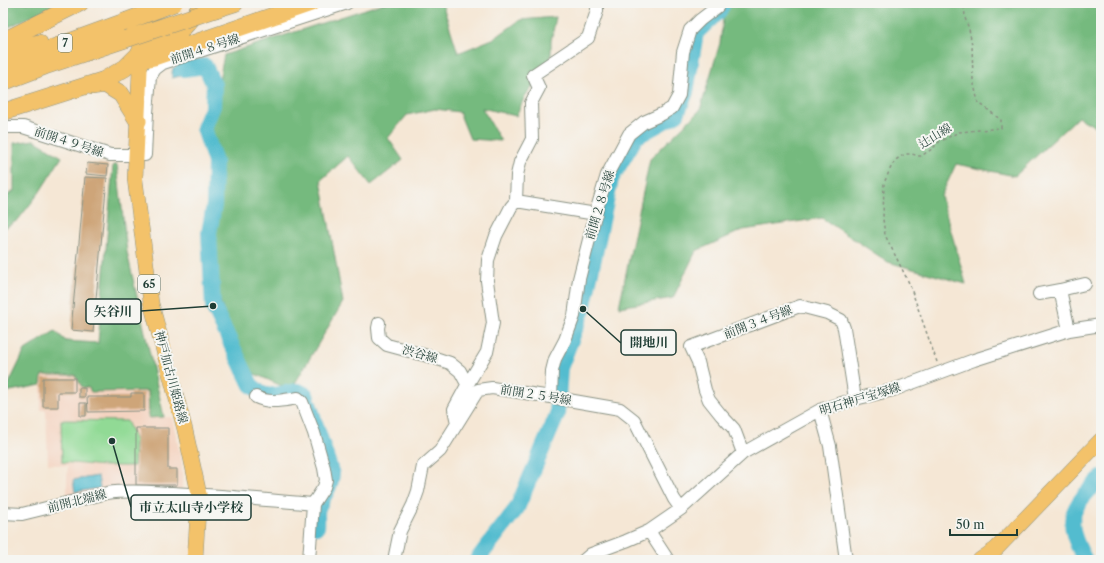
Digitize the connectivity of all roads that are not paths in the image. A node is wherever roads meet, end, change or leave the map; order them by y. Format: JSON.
{"nodes":[{"id":1,"x":80,"y":3,"type":"edge"},
{"id":2,"x":144,"y":3,"type":"edge"},
{"id":3,"x":174,"y":3,"type":"edge"},
{"id":4,"x":235,"y":3,"type":"edge"},
{"id":5,"x":311,"y":3,"type":"edge"},
{"id":6,"x":348,"y":3,"type":"edge"},
{"id":7,"x":597,"y":3,"type":"edge"},
{"id":8,"x":718,"y":3,"type":"edge"},
{"id":9,"x":210,"y":6,"type":"edge"},
{"id":10,"x":128,"y":18,"type":"junction"},
{"id":11,"x":3,"y":40,"type":"edge"},
{"id":12,"x":137,"y":49,"type":"junction"},
{"id":13,"x":3,"y":53,"type":"edge"},
{"id":14,"x":45,"y":66,"type":"junction"},
{"id":15,"x":3,"y":68,"type":"edge"},
{"id":16,"x":3,"y":82,"type":"edge"},
{"id":17,"x":85,"y":87,"type":"junction"},
{"id":18,"x":3,"y":91,"type":"edge"},
{"id":19,"x":3,"y":112,"type":"edge"},
{"id":20,"x":138,"y":121,"type":"junction"},
{"id":21,"x":3,"y":127,"type":"edge"},
{"id":22,"x":136,"y":155,"type":"junction"},
{"id":23,"x":516,"y":201,"type":"junction"},
{"id":24,"x":596,"y":214,"type":"junction"},
{"id":25,"x":1085,"y":284,"type":"dead end"},
{"id":26,"x":1060,"y":290,"type":"junction"},
{"id":27,"x":1039,"y":294,"type":"dead end"},
{"id":28,"x":379,"y":323,"type":"dead end"},
{"id":29,"x":1101,"y":325,"type":"edge"},
{"id":30,"x":1068,"y":330,"type":"junction"},
{"id":31,"x":467,"y":384,"type":"junction"},
{"id":32,"x":256,"y":397,"type":"dead end"},
{"id":33,"x":555,"y":397,"type":"junction"},
{"id":34,"x":855,"y":399,"type":"junction"},
{"id":35,"x":820,"y":410,"type":"junction"},
{"id":36,"x":457,"y":423,"type":"junction"},
{"id":37,"x":1101,"y":440,"type":"edge"},
{"id":38,"x":743,"y":453,"type":"junction"},
{"id":39,"x":199,"y":494,"type":"junction"},
{"id":40,"x":312,"y":504,"type":"junction"},
{"id":41,"x":681,"y":509,"type":"junction"},
{"id":42,"x":3,"y":513,"type":"edge"},
{"id":43,"x":649,"y":531,"type":"junction"},
{"id":44,"x":195,"y":560,"type":"edge"},
{"id":45,"x":309,"y":560,"type":"edge"},
{"id":46,"x":394,"y":560,"type":"edge"},
{"id":47,"x":584,"y":560,"type":"edge"},
{"id":48,"x":668,"y":560,"type":"edge"},
{"id":49,"x":846,"y":560,"type":"edge"},
{"id":50,"x":980,"y":560,"type":"edge"}],
"edges":[{"from":1,"to":11,"type":"highway"},
{"from":2,"to":12,"type":"main road","name":"神戸加古川姫路線","number":"65"},
{"from":3,"to":10,"type":"highway","number":"7","bridge":true},
{"from":4,"to":9,"type":"highway","number":"7"},
{"from":5,"to":12,"type":"highway"},
{"from":6,"to":22,"type":"street","name":"前開４８号線"},
{"from":7,"to":23,"type":"street"},
{"from":8,"to":24,"type":"street","name":"前開２８号線"},
{"from":9,"to":12,"type":"highway","number":"7","bridge":true},
{"from":10,"to":13,"type":"highway"},
{"from":10,"to":15,"type":"highway","number":"7"},
{"from":12,"to":14,"type":"highway","number":"7"},
{"from":12,"to":17,"type":"highway"},
{"from":12,"to":20,"type":"main road","name":"神戸加古川姫路線","number":"65"},
{"from":14,"to":16,"type":"highway","number":"7"},
{"from":14,"to":18,"type":"highway"},
{"from":17,"to":19,"type":"highway"},
{"from":17,"to":20,"type":"highway"},
{"from":20,"to":22,"type":"main road","name":"神戸加古川姫路線","number":"65"},
{"from":21,"to":22,"type":"street","name":"前開４９号線"},
{"from":22,"to":39,"type":"main road","name":"神戸加古川姫路線","number":"65"},
{"from":23,"to":24,"type":"street"},
{"from":23,"to":31,"type":"street"},
{"from":24,"to":33,"type":"street","name":"前開２８号線"},
{"from":25,"to":26,"type":"street"},
{"from":26,"to":27,"type":"street"},
{"from":26,"to":30,"type":"street"},
{"from":28,"to":31,"type":"street","name":"渋谷線"},
{"from":29,"to":30,"type":"street","name":"明石神戸宝塚線"},
{"from":30,"to":34,"type":"street","name":"明石神戸宝塚線"},
{"from":31,"to":36,"type":"street"},
{"from":32,"to":40,"type":"street"},
{"from":33,"to":36,"type":"street","name":"前開２５号線"},
{"from":33,"to":41,"type":"street","name":"前開２５号線"},
{"from":34,"to":35,"type":"street","name":"明石神戸宝塚線"},
{"from":34,"to":38,"type":"street","name":"前開３４号線"},
{"from":35,"to":38,"type":"street","name":"明石神戸宝塚線"},
{"from":35,"to":49,"type":"street"},
{"from":36,"to":46,"type":"street","name":"前開２５号線"},
{"from":37,"to":50,"type":"main road"},
{"from":38,"to":41,"type":"street","name":"明石神戸宝塚線"},
{"from":39,"to":40,"type":"street","name":"前開北端線"},
{"from":39,"to":42,"type":"street","name":"前開北端線"},
{"from":39,"to":44,"type":"main road","name":"神戸加古川姫路線","number":"65"},
{"from":40,"to":45,"type":"street"},
{"from":41,"to":43,"type":"street","name":"明石神戸宝塚線"},
{"from":43,"to":47,"type":"street","name":"明石神戸宝塚線"},
{"from":43,"to":48,"type":"street"}]}
